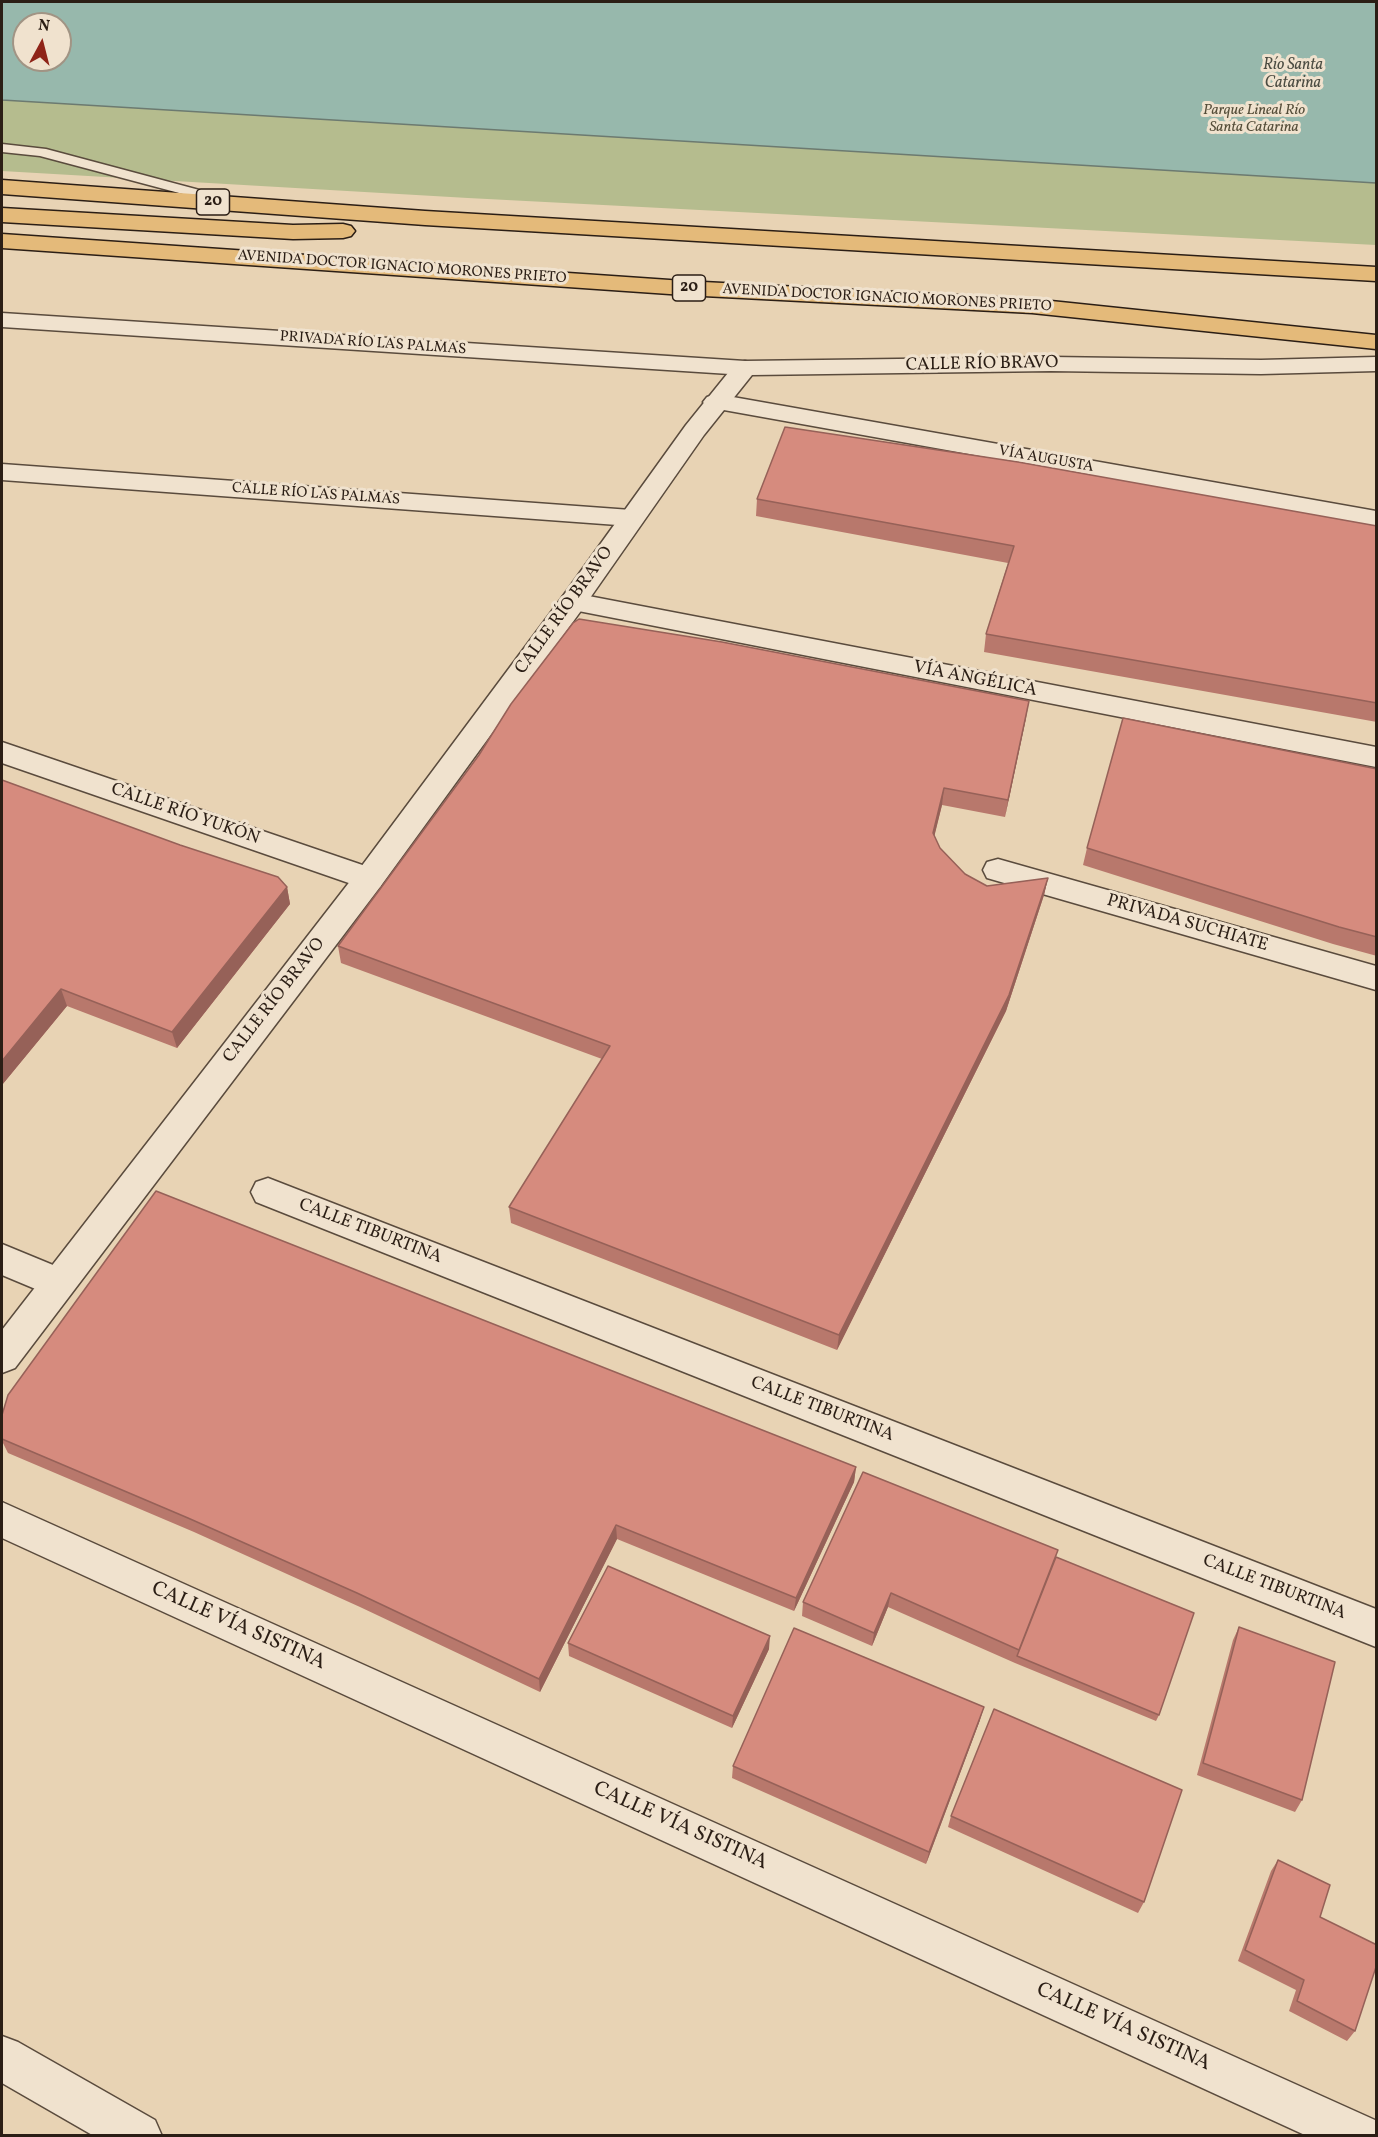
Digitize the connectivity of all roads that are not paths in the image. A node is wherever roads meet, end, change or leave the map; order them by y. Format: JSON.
{"nodes":[{"id":1,"x":2,"y":148,"type":"edge"},
{"id":2,"x":2,"y":187,"type":"edge"},
{"id":3,"x":234,"y":204,"type":"junction"},
{"id":4,"x":2,"y":215,"type":"edge"},
{"id":5,"x":425,"y":218,"type":"junction"},
{"id":6,"x":2,"y":241,"type":"edge"},
{"id":7,"x":1377,"y":274,"type":"edge"},
{"id":8,"x":2,"y":320,"type":"edge"},
{"id":9,"x":1377,"y":342,"type":"edge"},
{"id":10,"x":1377,"y":364,"type":"edge"},
{"id":11,"x":745,"y":368,"type":"junction"},
{"id":12,"x":716,"y":402,"type":"junction"},
{"id":13,"x":2,"y":472,"type":"edge"},
{"id":14,"x":631,"y":518,"type":"junction"},
{"id":15,"x":1377,"y":519,"type":"edge"},
{"id":16,"x":573,"y":602,"type":"junction"},
{"id":17,"x":2,"y":752,"type":"edge"},
{"id":18,"x":1377,"y":757,"type":"edge"},
{"id":19,"x":998,"y":870,"type":"dead end"},
{"id":20,"x":369,"y":879,"type":"junction"},
{"id":21,"x":1377,"y":978,"type":"edge"},
{"id":22,"x":268,"y":1192,"type":"dead end"},
{"id":23,"x":2,"y":1259,"type":"edge"},
{"id":24,"x":57,"y":1283,"type":"junction"},
{"id":25,"x":2,"y":1357,"type":"edge"},
{"id":26,"x":2,"y":1520,"type":"edge"},
{"id":27,"x":1377,"y":1628,"type":"edge"},
{"id":28,"x":2,"y":2058,"type":"edge"},
{"id":29,"x":140,"y":2136,"type":"edge"},
{"id":30,"x":1359,"y":2136,"type":"edge"}],
"edges":[{"from":1,"to":3,"type":"lane"},
{"from":2,"to":3,"type":"main road","number":"20"},
{"from":3,"to":5,"type":"main road","number":"20"},
{"from":4,"to":5,"type":"main road"},
{"from":5,"to":7,"type":"main road","number":"20"},
{"from":6,"to":9,"type":"main road","name":"AVENIDA DOCTOR IGNACIO MORONES PRIETO","number":"20"},
{"from":8,"to":11,"type":"street","name":"PRIVADA RÍO LAS PALMAS"},
{"from":10,"to":11,"type":"street","name":"CALLE RÍO BRAVO"},
{"from":11,"to":12,"type":"street","name":"CALLE RÍO BRAVO"},
{"from":12,"to":14,"type":"street","name":"CALLE RÍO BRAVO"},
{"from":12,"to":15,"type":"street","name":"VÍA AUGUSTA"},
{"from":13,"to":14,"type":"street","name":"CALLE RÍO LAS PALMAS"},
{"from":14,"to":16,"type":"street","name":"CALLE RÍO BRAVO"},
{"from":16,"to":18,"type":"street","name":"VÍA ANGÉLICA"},
{"from":16,"to":20,"type":"street","name":"CALLE RÍO BRAVO"},
{"from":17,"to":20,"type":"street","name":"CALLE RÍO YUKÓN"},
{"from":19,"to":21,"type":"street","name":"PRIVADA SUCHIATE"},
{"from":20,"to":24,"type":"street","name":"CALLE RÍO BRAVO"},
{"from":22,"to":27,"type":"street","name":"CALLE TIBURTINA"},
{"from":23,"to":24,"type":"street"},
{"from":24,"to":25,"type":"street","name":"CALLE RÍO BRAVO"},
{"from":26,"to":30,"type":"street","name":"CALLE VÍA SISTINA"},
{"from":28,"to":29,"type":"street"}]}
